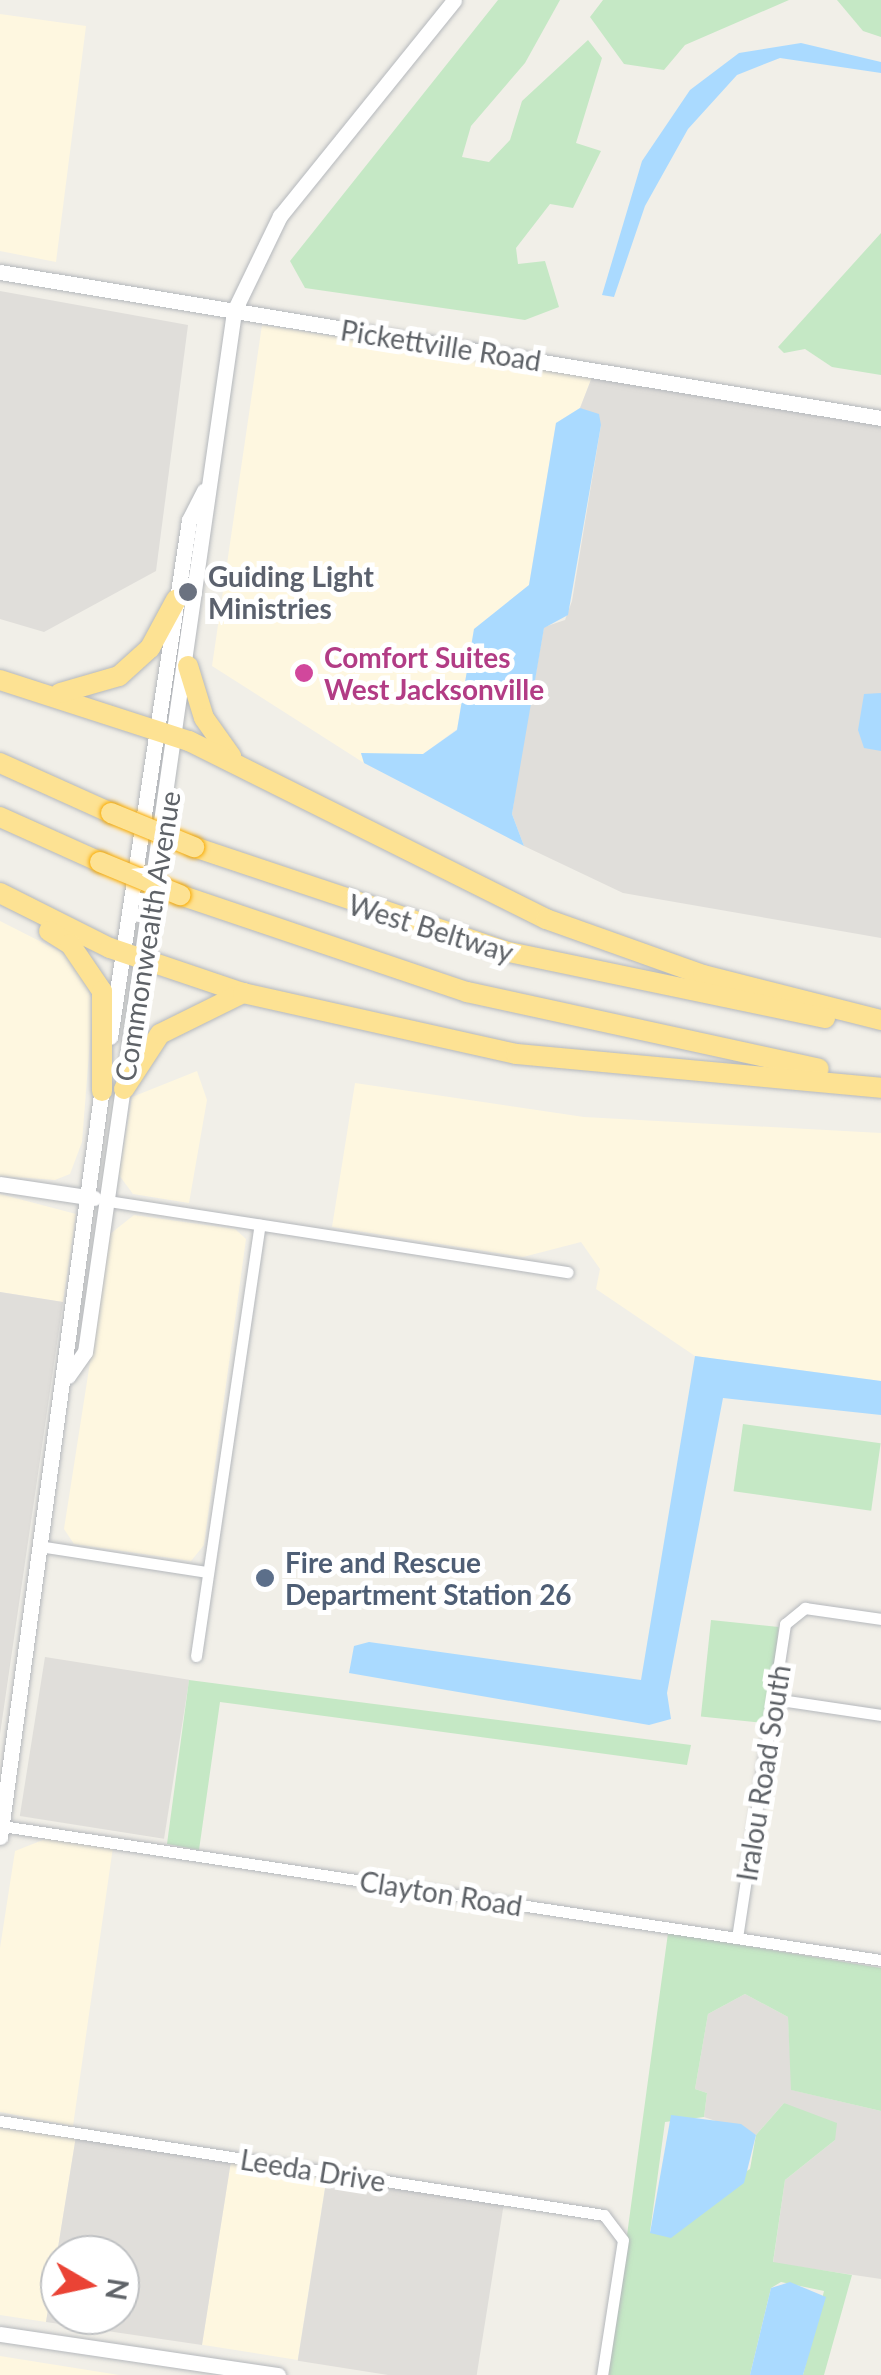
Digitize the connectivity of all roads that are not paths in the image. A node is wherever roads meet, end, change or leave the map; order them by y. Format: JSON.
{"nodes":[{"id":1,"x":454,"y":0,"type":"edge"},
{"id":2,"x":0,"y":272,"type":"edge"},
{"id":3,"x":234,"y":311,"type":"junction"},
{"id":4,"x":881,"y":418,"type":"edge"},
{"id":5,"x":204,"y":491,"type":"junction"},
{"id":6,"x":176,"y":600,"type":"junction"},
{"id":7,"x":188,"y":666,"type":"junction"},
{"id":8,"x":0,"y":680,"type":"edge"},
{"id":9,"x":58,"y":693,"type":"junction"},
{"id":10,"x":156,"y":731,"type":"junction"},
{"id":11,"x":176,"y":740,"type":"junction"},
{"id":12,"x":0,"y":763,"type":"edge"},
{"id":13,"x":242,"y":768,"type":"junction"},
{"id":14,"x":0,"y":817,"type":"edge"},
{"id":15,"x":0,"y":893,"type":"edge"},
{"id":16,"x":0,"y":902,"type":"edge"},
{"id":17,"x":122,"y":951,"type":"junction"},
{"id":18,"x":144,"y":957,"type":"junction"},
{"id":19,"x":243,"y":992,"type":"junction"},
{"id":20,"x":881,"y":1024,"type":"edge"},
{"id":21,"x":881,"y":1078,"type":"edge"},
{"id":22,"x":124,"y":1088,"type":"junction"},
{"id":23,"x":881,"y":1088,"type":"edge"},
{"id":24,"x":102,"y":1091,"type":"junction"},
{"id":25,"x":0,"y":1184,"type":"edge"},
{"id":26,"x":86,"y":1197,"type":"junction"},
{"id":27,"x":108,"y":1201,"type":"junction"},
{"id":28,"x":260,"y":1224,"type":"junction"},
{"id":29,"x":568,"y":1272,"type":"dead end"},
{"id":30,"x":68,"y":1376,"type":"junction"},
{"id":31,"x":44,"y":1547,"type":"junction"},
{"id":32,"x":208,"y":1572,"type":"junction"},
{"id":33,"x":881,"y":1619,"type":"edge"},
{"id":34,"x":196,"y":1656,"type":"dead end"},
{"id":35,"x":774,"y":1699,"type":"junction"},
{"id":36,"x":881,"y":1715,"type":"edge"},
{"id":37,"x":1,"y":1832,"type":"edge"},
{"id":38,"x":737,"y":1938,"type":"junction"},
{"id":39,"x":881,"y":1960,"type":"edge"},
{"id":40,"x":0,"y":2121,"type":"edge"},
{"id":41,"x":0,"y":2334,"type":"edge"},
{"id":42,"x":278,"y":2375,"type":"edge"},
{"id":43,"x":602,"y":2375,"type":"edge"}],
"edges":[{"from":1,"to":3,"type":"main road","name":"Commonwealth Avenue"},
{"from":2,"to":3,"type":"main road","name":"Pickettville Road"},
{"from":3,"to":4,"type":"main road","name":"Pickettville Road"},
{"from":3,"to":5,"type":"main road","name":"Commonwealth Avenue"},
{"from":5,"to":6,"type":"main road","name":"Commonwealth Avenue"},
{"from":5,"to":7,"type":"main road","name":"Commonwealth Avenue"},
{"from":6,"to":9,"type":"highway"},
{"from":6,"to":10,"type":"main road","name":"Commonwealth Avenue"},
{"from":7,"to":11,"type":"main road","name":"Commonwealth Avenue"},
{"from":7,"to":13,"type":"highway"},
{"from":8,"to":9,"type":"highway"},
{"from":9,"to":10,"type":"highway"},
{"from":10,"to":11,"type":"highway"},
{"from":10,"to":17,"type":"main road","name":"Commonwealth Avenue"},
{"from":11,"to":13,"type":"highway"},
{"from":11,"to":18,"type":"main road","name":"Commonwealth Avenue"},
{"from":12,"to":20,"type":"highway","name":"West Beltway","bridge":true},
{"from":13,"to":20,"type":"highway"},
{"from":14,"to":21,"type":"highway","name":"West Beltway","bridge":true},
{"from":15,"to":17,"type":"highway"},
{"from":16,"to":24,"type":"highway"},
{"from":17,"to":18,"type":"highway"},
{"from":17,"to":24,"type":"main road","name":"Commonwealth Avenue"},
{"from":18,"to":19,"type":"highway"},
{"from":18,"to":22,"type":"main road","name":"Commonwealth Avenue"},
{"from":19,"to":22,"type":"highway"},
{"from":19,"to":23,"type":"highway"},
{"from":22,"to":27,"type":"main road","name":"Commonwealth Avenue"},
{"from":24,"to":26,"type":"main road","name":"Commonwealth Avenue"},
{"from":25,"to":26,"type":"main road"},
{"from":26,"to":27,"type":"main road"},
{"from":26,"to":30,"type":"main road","name":"Commonwealth Avenue"},
{"from":27,"to":28,"type":"street"},
{"from":27,"to":30,"type":"main road","name":"Commonwealth Avenue"},
{"from":28,"to":29,"type":"street"},
{"from":28,"to":32,"type":"street"},
{"from":30,"to":31,"type":"main road","name":"Commonwealth Avenue"},
{"from":31,"to":32,"type":"street"},
{"from":31,"to":37,"type":"main road","name":"Commonwealth Avenue"},
{"from":32,"to":34,"type":"street"},
{"from":33,"to":35,"type":"street","name":"Iralou Road South"},
{"from":35,"to":36,"type":"street"},
{"from":35,"to":38,"type":"street","name":"Iralou Road South"},
{"from":37,"to":38,"type":"street","name":"Clayton Road"},
{"from":38,"to":39,"type":"street","name":"Clayton Road"},
{"from":40,"to":43,"type":"street","name":"Leeda Drive"},
{"from":41,"to":42,"type":"main road"}]}
